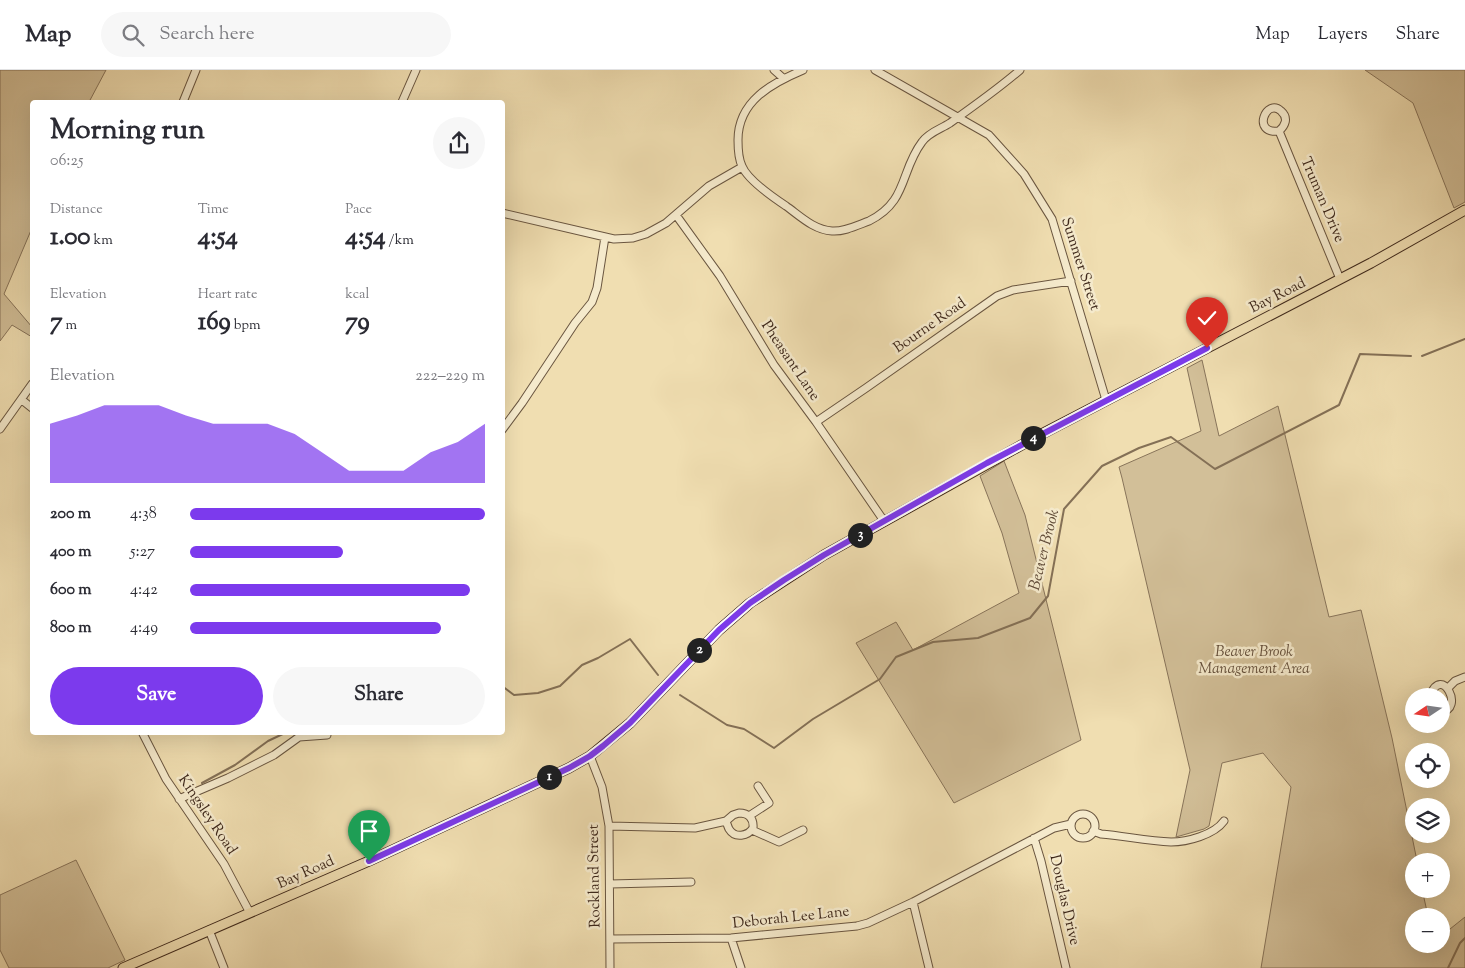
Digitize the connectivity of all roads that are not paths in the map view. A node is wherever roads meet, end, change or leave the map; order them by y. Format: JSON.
{"nodes":[{"id":1,"x":196,"y":70,"type":"edge"},
{"id":2,"x":416,"y":70,"type":"edge"},
{"id":3,"x":774,"y":70,"type":"edge"},
{"id":4,"x":803,"y":70,"type":"edge"},
{"id":5,"x":875,"y":70,"type":"edge"},
{"id":6,"x":1020,"y":70,"type":"edge"},
{"id":7,"x":782,"y":78,"type":"junction"},
{"id":8,"x":184,"y":100,"type":"edge"},
{"id":9,"x":403,"y":100,"type":"edge"},
{"id":10,"x":958,"y":117,"type":"junction"},
{"id":11,"x":1278,"y":131,"type":"dead end"},
{"id":12,"x":742,"y":167,"type":"junction"},
{"id":13,"x":1465,"y":210,"type":"edge"},
{"id":14,"x":505,"y":214,"type":"edge"},
{"id":15,"x":676,"y":215,"type":"junction"},
{"id":16,"x":605,"y":237,"type":"junction"},
{"id":17,"x":1340,"y":279,"type":"junction"},
{"id":18,"x":1071,"y":281,"type":"junction"},
{"id":19,"x":30,"y":387,"type":"edge"},
{"id":20,"x":22,"y":400,"type":"junction"},
{"id":21,"x":1106,"y":400,"type":"junction"},
{"id":22,"x":30,"y":406,"type":"edge"},
{"id":23,"x":816,"y":422,"type":"junction"},
{"id":24,"x":505,"y":426,"type":"edge"},
{"id":25,"x":0,"y":429,"type":"edge"},
{"id":26,"x":884,"y":522,"type":"junction"},
{"id":27,"x":1465,"y":677,"type":"edge"},
{"id":28,"x":1449,"y":686,"type":"junction"},
{"id":29,"x":1436,"y":688,"type":"edge"},
{"id":30,"x":1450,"y":709,"type":"edge"},
{"id":31,"x":144,"y":735,"type":"edge"},
{"id":32,"x":327,"y":735,"type":"dead end"},
{"id":33,"x":590,"y":756,"type":"junction"},
{"id":34,"x":758,"y":786,"type":"dead end"},
{"id":35,"x":179,"y":799,"type":"junction"},
{"id":36,"x":749,"y":816,"type":"junction"},
{"id":37,"x":726,"y":821,"type":"junction"},
{"id":38,"x":1224,"y":821,"type":"dead end"},
{"id":39,"x":1071,"y":824,"type":"junction"},
{"id":40,"x":610,"y":826,"type":"junction"},
{"id":41,"x":752,"y":830,"type":"junction"},
{"id":42,"x":803,"y":830,"type":"dead end"},
{"id":43,"x":1093,"y":831,"type":"junction"},
{"id":44,"x":1034,"y":838,"type":"junction"},
{"id":45,"x":691,"y":882,"type":"dead end"},
{"id":46,"x":610,"y":884,"type":"junction"},
{"id":47,"x":913,"y":902,"type":"junction"},
{"id":48,"x":250,"y":913,"type":"junction"},
{"id":49,"x":209,"y":930,"type":"junction"},
{"id":50,"x":731,"y":938,"type":"junction"},
{"id":51,"x":610,"y":939,"type":"junction"},
{"id":52,"x":124,"y":968,"type":"edge"},
{"id":53,"x":224,"y":968,"type":"edge"},
{"id":54,"x":610,"y":968,"type":"edge"},
{"id":55,"x":741,"y":968,"type":"edge"},
{"id":56,"x":929,"y":968,"type":"edge"},
{"id":57,"x":1066,"y":968,"type":"edge"}],
"edges":[{"from":1,"to":8,"type":"street"},
{"from":2,"to":9,"type":"street"},
{"from":3,"to":7,"type":"street"},
{"from":4,"to":7,"type":"street"},
{"from":5,"to":10,"type":"street","name":"Summer Street"},
{"from":6,"to":10,"type":"street"},
{"from":7,"to":12,"type":"street"},
{"from":10,"to":12,"type":"street"},
{"from":10,"to":18,"type":"street","name":"Summer Street"},
{"from":11,"to":17,"type":"street","name":"Truman Drive"},
{"from":12,"to":15,"type":"street"},
{"from":13,"to":17,"type":"main road","name":"Bay Road"},
{"from":14,"to":16,"type":"street"},
{"from":15,"to":16,"type":"street"},
{"from":15,"to":23,"type":"street","name":"Pheasant Lane"},
{"from":16,"to":24,"type":"street"},
{"from":17,"to":21,"type":"main road","name":"Bay Road"},
{"from":18,"to":21,"type":"street","name":"Summer Street"},
{"from":18,"to":23,"type":"street","name":"Bourne Road"},
{"from":19,"to":20,"type":"street"},
{"from":20,"to":22,"type":"street"},
{"from":20,"to":25,"type":"street"},
{"from":21,"to":26,"type":"main road","name":"Bay Road"},
{"from":23,"to":26,"type":"street","name":"Pheasant Lane"},
{"from":26,"to":33,"type":"main road","name":"Bay Road"},
{"from":27,"to":28,"type":"street"},
{"from":28,"to":29,"type":"street"},
{"from":28,"to":30,"type":"street"},
{"from":31,"to":35,"type":"street","name":"Kingsley Road"},
{"from":32,"to":35,"type":"street"},
{"from":33,"to":40,"type":"street","name":"Rockland Street"},
{"from":33,"to":48,"type":"main road","name":"Bay Road"},
{"from":34,"to":36,"type":"street"},
{"from":35,"to":48,"type":"street","name":"Kingsley Road"},
{"from":36,"to":37,"type":"street"},
{"from":36,"to":41,"type":"street"},
{"from":37,"to":40,"type":"street"},
{"from":37,"to":41,"type":"street"},
{"from":38,"to":43,"type":"street"},
{"from":39,"to":43,"type":"street"},
{"from":39,"to":43,"type":"street","name":"Deborah Lee Lane"},
{"from":39,"to":44,"type":"street","name":"Deborah Lee Lane"},
{"from":40,"to":46,"type":"street","name":"Rockland Street"},
{"from":41,"to":42,"type":"street"},
{"from":44,"to":47,"type":"street","name":"Deborah Lee Lane"},
{"from":44,"to":57,"type":"street","name":"Douglas Drive"},
{"from":45,"to":46,"type":"street"},
{"from":46,"to":51,"type":"street","name":"Rockland Street"},
{"from":47,"to":50,"type":"street","name":"Deborah Lee Lane"},
{"from":47,"to":56,"type":"street"},
{"from":48,"to":49,"type":"main road","name":"Bay Road"},
{"from":49,"to":52,"type":"main road","name":"Bay Road"},
{"from":49,"to":53,"type":"street"},
{"from":50,"to":51,"type":"street","name":"Deborah Lee Lane"},
{"from":50,"to":55,"type":"street"},
{"from":51,"to":54,"type":"street","name":"Rockland Street"}]}
